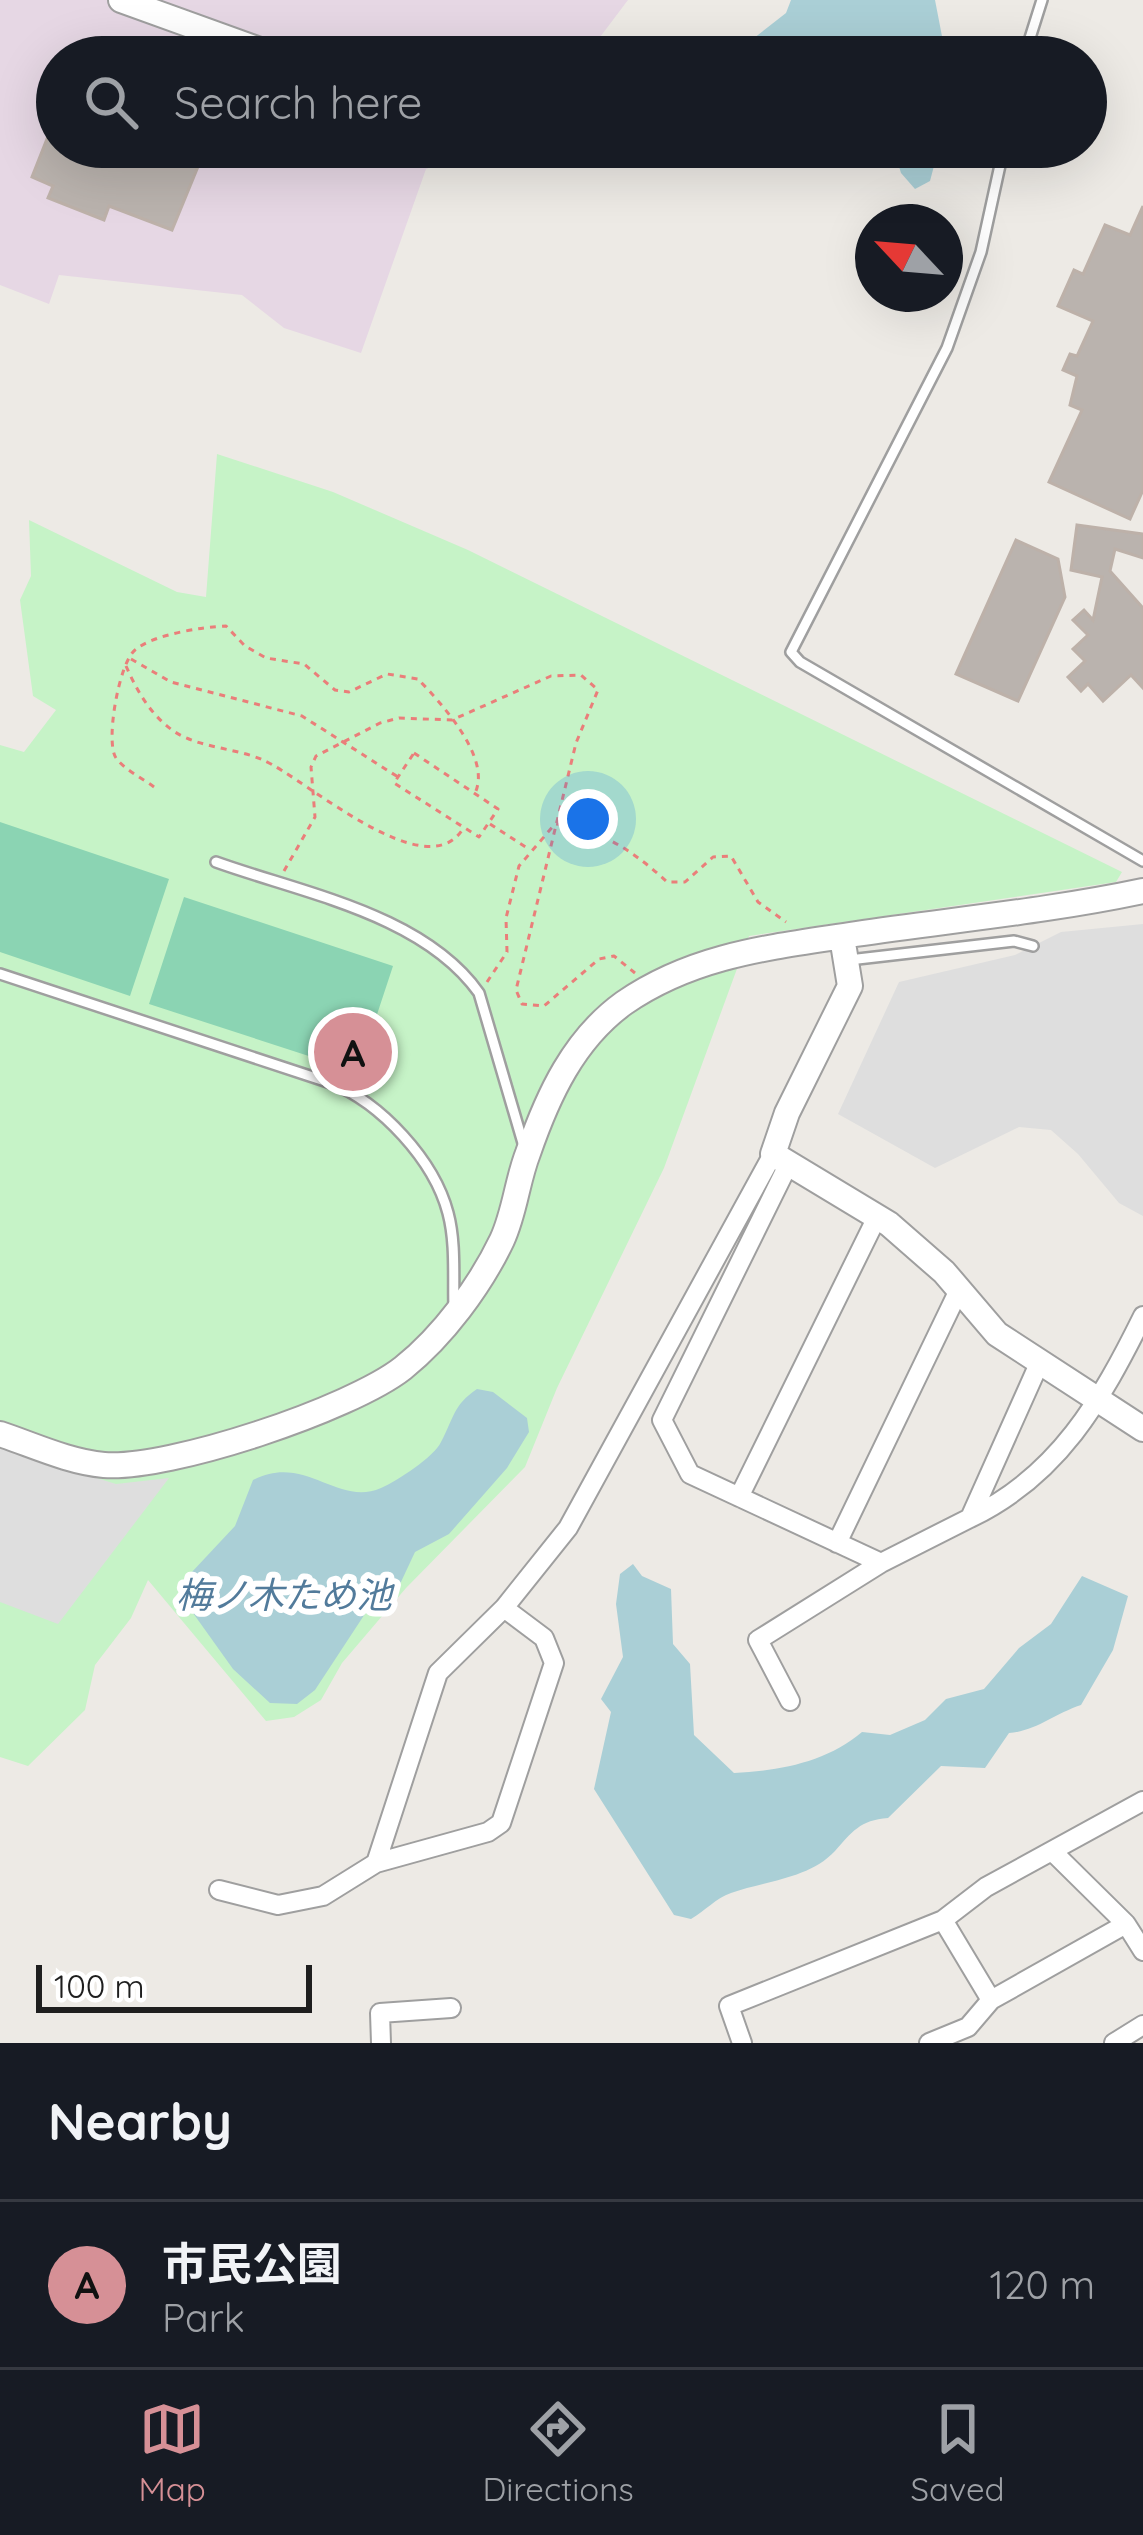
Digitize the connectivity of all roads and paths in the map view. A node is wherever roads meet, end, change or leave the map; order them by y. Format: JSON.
{"nodes":[{"id":1,"x":121,"y":0,"type":"edge"},
{"id":2,"x":1042,"y":0,"type":"edge"},
{"id":3,"x":221,"y":36,"type":"edge"},
{"id":4,"x":1031,"y":36,"type":"edge"},
{"id":5,"x":999,"y":168,"type":"edge"},
{"id":6,"x":128,"y":661,"type":"junction"},
{"id":7,"x":452,"y":720,"type":"junction"},
{"id":8,"x":344,"y":743,"type":"junction"},
{"id":9,"x":398,"y":777,"type":"junction"},
{"id":10,"x":154,"y":787,"type":"dead end"},
{"id":11,"x":314,"y":792,"type":"junction"},
{"id":12,"x":475,"y":794,"type":"junction"},
{"id":13,"x":488,"y":823,"type":"junction"},
{"id":14,"x":555,"y":824,"type":"junction"},
{"id":15,"x":464,"y":827,"type":"junction"},
{"id":16,"x":529,"y":849,"type":"junction"},
{"id":17,"x":1143,"y":860,"type":"edge"},
{"id":18,"x":216,"y":862,"type":"dead end"},
{"id":19,"x":274,"y":883,"type":"junction"},
{"id":20,"x":1140,"y":889,"type":"edge"},
{"id":21,"x":814,"y":941,"type":"junction"},
{"id":22,"x":1033,"y":946,"type":"dead end"},
{"id":23,"x":845,"y":949,"type":"junction"},
{"id":24,"x":0,"y":974,"type":"edge"},
{"id":25,"x":648,"y":988,"type":"junction"},
{"id":26,"x":479,"y":993,"type":"junction"},
{"id":27,"x":527,"y":1154,"type":"junction"},
{"id":28,"x":781,"y":1158,"type":"junction"},
{"id":29,"x":877,"y":1216,"type":"junction"},
{"id":30,"x":959,"y":1290,"type":"junction"},
{"id":31,"x":454,"y":1312,"type":"junction"},
{"id":32,"x":1143,"y":1316,"type":"edge"},
{"id":33,"x":1038,"y":1366,"type":"junction"},
{"id":34,"x":1099,"y":1404,"type":"junction"},
{"id":35,"x":1143,"y":1429,"type":"edge"},
{"id":36,"x":0,"y":1434,"type":"edge"},
{"id":37,"x":739,"y":1497,"type":"junction"},
{"id":38,"x":970,"y":1518,"type":"junction"},
{"id":39,"x":837,"y":1543,"type":"junction"},
{"id":40,"x":881,"y":1563,"type":"junction"},
{"id":41,"x":504,"y":1608,"type":"junction"},
{"id":42,"x":790,"y":1701,"type":"dead end"},
{"id":43,"x":1143,"y":1801,"type":"edge"},
{"id":44,"x":1052,"y":1851,"type":"junction"},
{"id":45,"x":376,"y":1863,"type":"junction"},
{"id":46,"x":219,"y":1890,"type":"dead end"},
{"id":47,"x":943,"y":1920,"type":"junction"},
{"id":48,"x":1126,"y":1924,"type":"junction"},
{"id":49,"x":1141,"y":1943,"type":"edge"},
{"id":50,"x":991,"y":2000,"type":"junction"},
{"id":51,"x":451,"y":2008,"type":"dead end"},
{"id":52,"x":1143,"y":2024,"type":"edge"},
{"id":53,"x":381,"y":2043,"type":"edge"},
{"id":54,"x":742,"y":2043,"type":"edge"},
{"id":55,"x":929,"y":2043,"type":"edge"},
{"id":56,"x":1114,"y":2043,"type":"edge"}],
"edges":[{"from":1,"to":3,"type":"street"},
{"from":2,"to":4,"type":"lane"},
{"from":5,"to":17,"type":"lane"},
{"from":6,"to":7,"type":"path"},
{"from":6,"to":8,"type":"path"},
{"from":6,"to":10,"type":"path"},
{"from":6,"to":11,"type":"path"},
{"from":7,"to":8,"type":"path"},
{"from":7,"to":12,"type":"path"},
{"from":7,"to":14,"type":"path"},
{"from":8,"to":9,"type":"path"},
{"from":8,"to":11,"type":"path"},
{"from":9,"to":12,"type":"path"},
{"from":9,"to":15,"type":"path"},
{"from":11,"to":15,"type":"path"},
{"from":11,"to":19,"type":"path"},
{"from":12,"to":13,"type":"path"},
{"from":13,"to":15,"type":"path"},
{"from":13,"to":16,"type":"path"},
{"from":14,"to":16,"type":"path"},
{"from":14,"to":21,"type":"path"},
{"from":14,"to":25,"type":"path"},
{"from":16,"to":26,"type":"path"},
{"from":18,"to":19,"type":"lane"},
{"from":19,"to":26,"type":"lane"},
{"from":20,"to":23,"type":"street"},
{"from":21,"to":23,"type":"street"},
{"from":21,"to":25,"type":"street"},
{"from":22,"to":23,"type":"lane"},
{"from":23,"to":28,"type":"street"},
{"from":24,"to":31,"type":"lane"},
{"from":25,"to":27,"type":"street"},
{"from":26,"to":27,"type":"lane"},
{"from":27,"to":31,"type":"street"},
{"from":28,"to":29,"type":"street"},
{"from":28,"to":37,"type":"street"},
{"from":28,"to":41,"type":"street"},
{"from":29,"to":30,"type":"street"},
{"from":29,"to":37,"type":"street"},
{"from":30,"to":33,"type":"street"},
{"from":30,"to":39,"type":"street"},
{"from":31,"to":36,"type":"street"},
{"from":32,"to":34,"type":"street"},
{"from":33,"to":34,"type":"street"},
{"from":33,"to":38,"type":"street"},
{"from":34,"to":35,"type":"street"},
{"from":34,"to":38,"type":"street"},
{"from":37,"to":39,"type":"street"},
{"from":38,"to":40,"type":"street"},
{"from":39,"to":40,"type":"street"},
{"from":40,"to":42,"type":"street"},
{"from":41,"to":45,"type":"street"},
{"from":41,"to":45,"type":"street"},
{"from":43,"to":44,"type":"street"},
{"from":44,"to":47,"type":"street"},
{"from":44,"to":48,"type":"street"},
{"from":45,"to":46,"type":"street"},
{"from":47,"to":50,"type":"street"},
{"from":47,"to":54,"type":"street"},
{"from":48,"to":49,"type":"street"},
{"from":48,"to":50,"type":"street"},
{"from":50,"to":55,"type":"street"},
{"from":51,"to":53,"type":"street"},
{"from":52,"to":56,"type":"street"}]}
